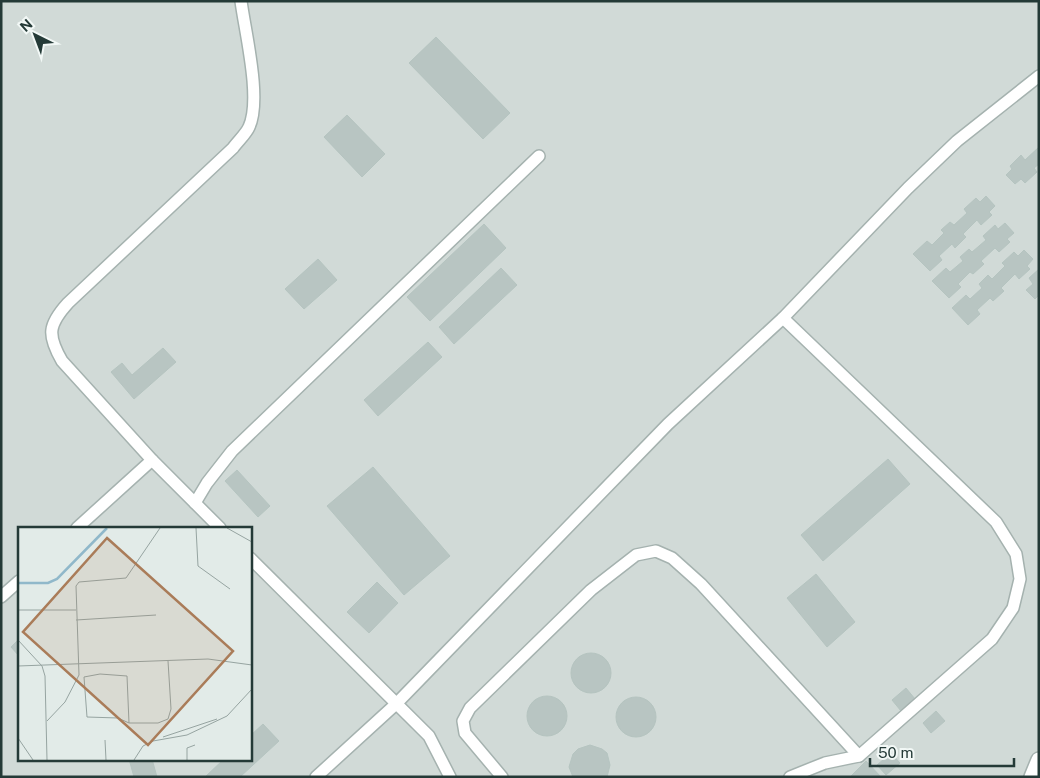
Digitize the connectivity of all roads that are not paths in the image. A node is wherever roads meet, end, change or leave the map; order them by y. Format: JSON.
{"nodes":[{"id":1,"x":241,"y":1,"type":"edge"},
{"id":2,"x":1039,"y":76,"type":"edge"},
{"id":3,"x":539,"y":156,"type":"dead end"},
{"id":4,"x":783,"y":318,"type":"junction"},
{"id":5,"x":152,"y":460,"type":"junction"},
{"id":6,"x":196,"y":503,"type":"junction"},
{"id":7,"x":78,"y":527,"type":"edge"},
{"id":8,"x":219,"y":527,"type":"edge"},
{"id":9,"x":251,"y":559,"type":"edge"},
{"id":10,"x":18,"y":582,"type":"edge"},
{"id":11,"x":1,"y":597,"type":"edge"},
{"id":12,"x":396,"y":704,"type":"junction"},
{"id":13,"x":859,"y":756,"type":"junction"},
{"id":14,"x":1039,"y":760,"type":"edge"},
{"id":15,"x":316,"y":777,"type":"edge"},
{"id":16,"x":450,"y":777,"type":"edge"},
{"id":17,"x":502,"y":777,"type":"edge"},
{"id":18,"x":790,"y":777,"type":"edge"},
{"id":19,"x":1032,"y":777,"type":"edge"}],
"edges":[{"from":1,"to":5,"type":"lane"},
{"from":2,"to":4,"type":"lane"},
{"from":3,"to":6,"type":"lane"},
{"from":4,"to":12,"type":"lane"},
{"from":4,"to":13,"type":"lane"},
{"from":5,"to":6,"type":"lane"},
{"from":5,"to":7,"type":"lane"},
{"from":6,"to":8,"type":"lane"},
{"from":9,"to":12,"type":"lane"},
{"from":10,"to":11,"type":"lane"},
{"from":12,"to":15,"type":"lane"},
{"from":12,"to":16,"type":"lane"},
{"from":13,"to":17,"type":"lane"},
{"from":13,"to":18,"type":"lane"},
{"from":14,"to":19,"type":"street"}]}
